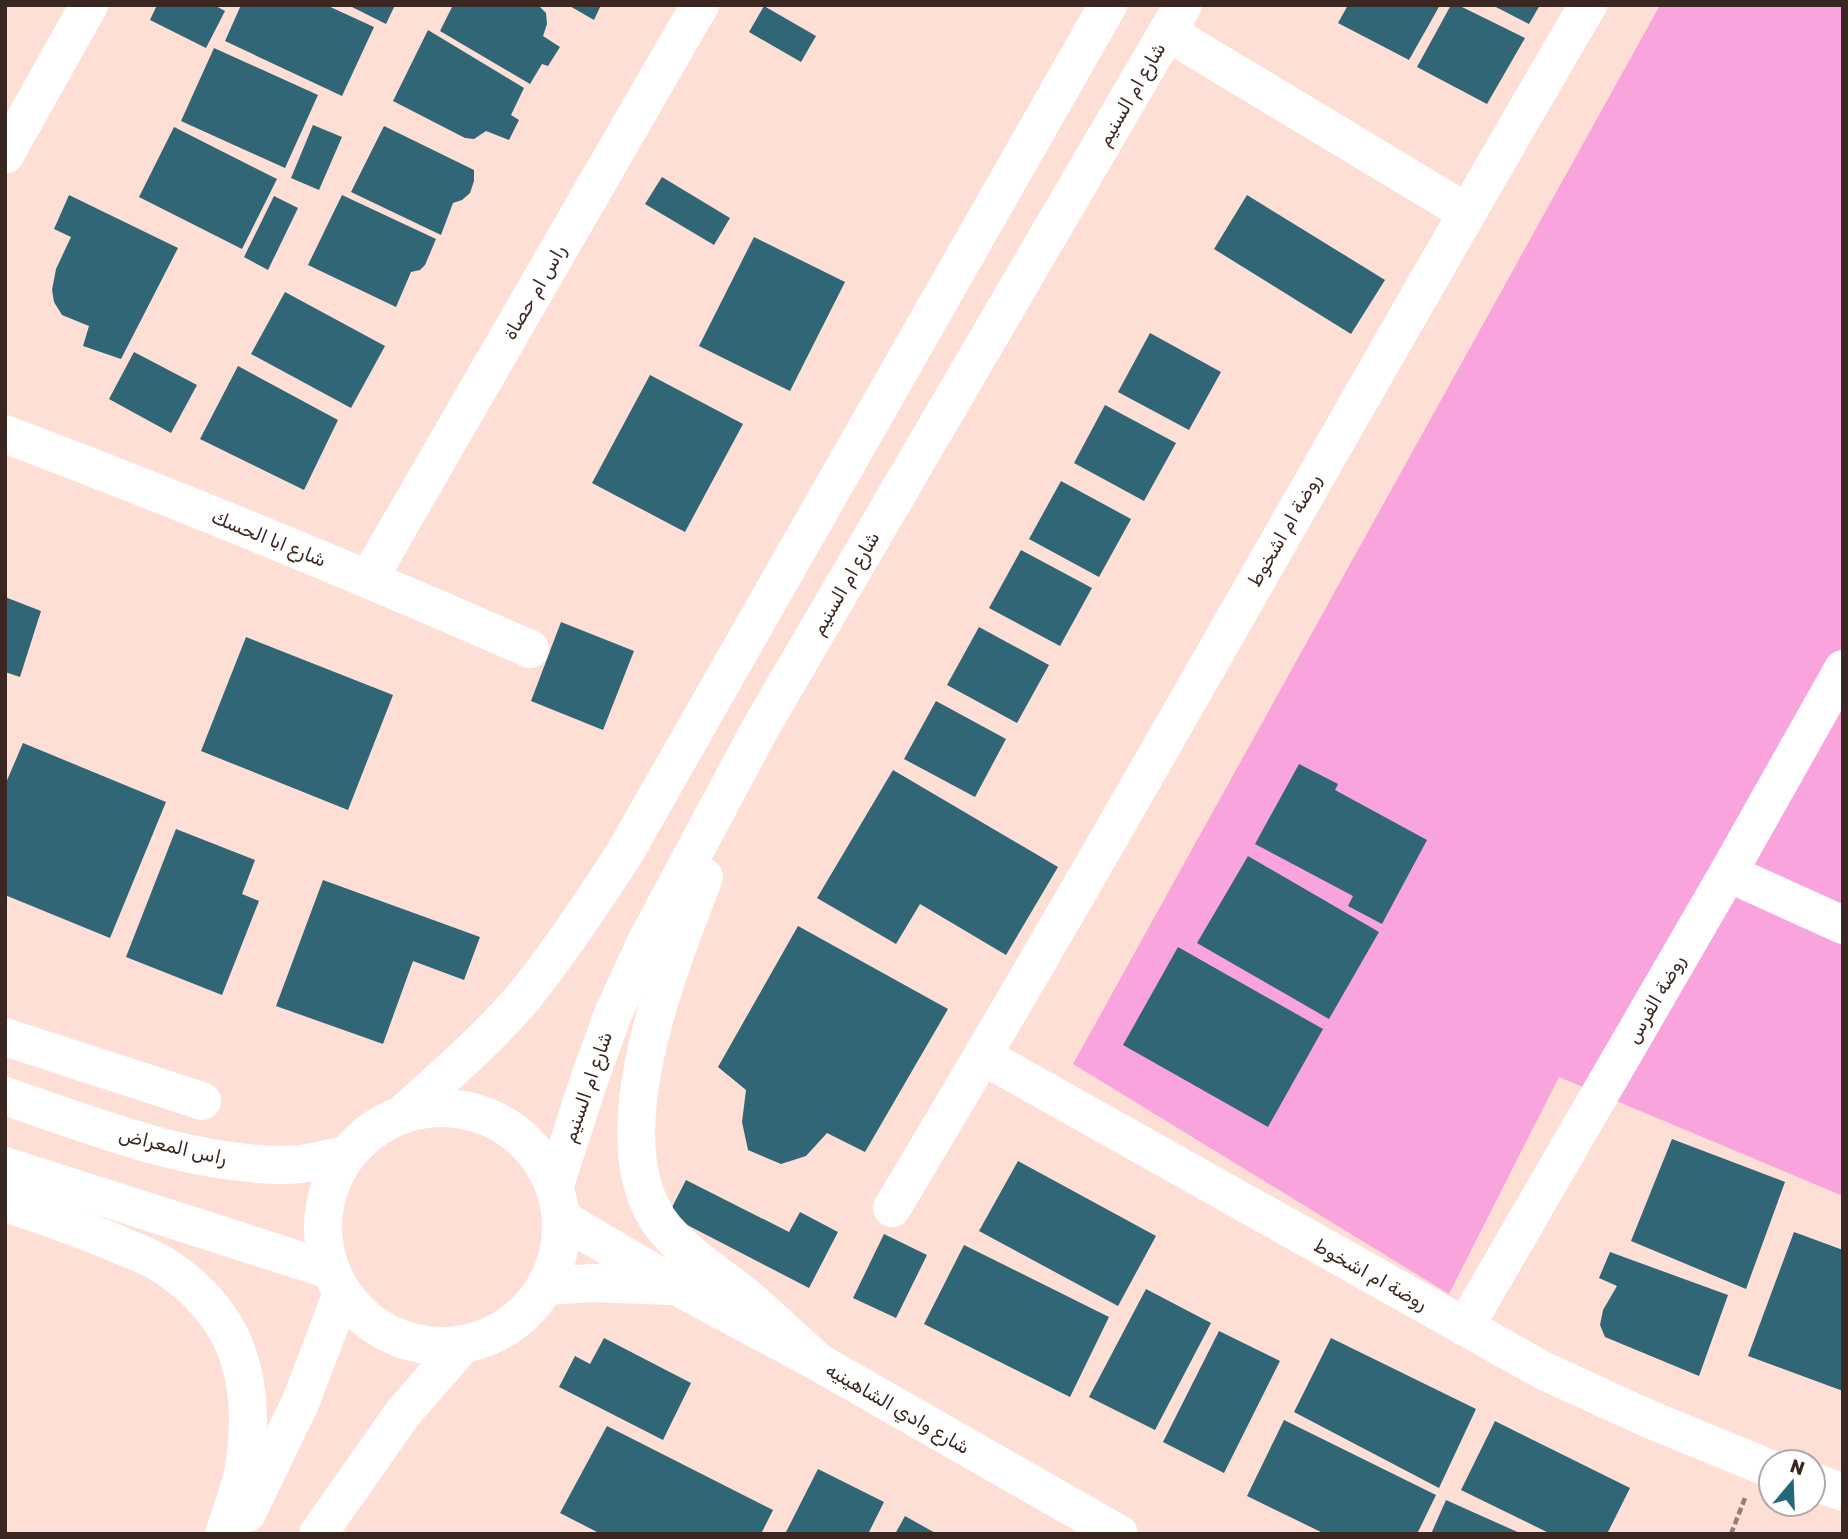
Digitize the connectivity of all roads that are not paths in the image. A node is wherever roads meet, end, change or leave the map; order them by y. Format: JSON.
{"nodes":[{"id":1,"x":89,"y":5,"type":"edge"},
{"id":2,"x":699,"y":5,"type":"edge"},
{"id":3,"x":1108,"y":5,"type":"edge"},
{"id":4,"x":1588,"y":5,"type":"edge"},
{"id":5,"x":1175,"y":19,"type":"edge"},
{"id":6,"x":5,"y":155,"type":"edge"},
{"id":7,"x":1466,"y":212,"type":"junction"},
{"id":8,"x":5,"y":434,"type":"edge"},
{"id":9,"x":369,"y":578,"type":"junction"},
{"id":10,"x":530,"y":649,"type":"dead end"},
{"id":11,"x":1843,"y":669,"type":"edge"},
{"id":12,"x":761,"y":727,"type":"junction"},
{"id":13,"x":1728,"y":873,"type":"junction"},
{"id":14,"x":1843,"y":925,"type":"edge"},
{"id":15,"x":5,"y":1037,"type":"edge"},
{"id":16,"x":983,"y":1056,"type":"junction"},
{"id":17,"x":5,"y":1097,"type":"edge"},
{"id":18,"x":202,"y":1101,"type":"dead end"},
{"id":19,"x":404,"y":1112,"type":"junction"},
{"id":20,"x":345,"y":1155,"type":"junction"},
{"id":21,"x":5,"y":1166,"type":"edge"},
{"id":22,"x":559,"y":1202,"type":"junction"},
{"id":23,"x":5,"y":1203,"type":"edge"},
{"id":24,"x":892,"y":1208,"type":"dead end"},
{"id":25,"x":336,"y":1282,"type":"junction"},
{"id":26,"x":547,"y":1286,"type":"junction"},
{"id":27,"x":676,"y":1286,"type":"junction"},
{"id":28,"x":1465,"y":1327,"type":"junction"},
{"id":29,"x":463,"y":1344,"type":"junction"},
{"id":30,"x":818,"y":1362,"type":"junction"},
{"id":31,"x":1757,"y":1463,"type":"edge"},
{"id":32,"x":224,"y":1534,"type":"edge"},
{"id":33,"x":237,"y":1534,"type":"edge"},
{"id":34,"x":318,"y":1534,"type":"edge"},
{"id":35,"x":1119,"y":1534,"type":"edge"}],
"edges":[{"from":1,"to":6,"type":"street"},
{"from":2,"to":9,"type":"street","name":"راس ام حصاة"},
{"from":3,"to":19,"type":"street"},
{"from":4,"to":7,"type":"street","name":"روضة ام اشخوط"},
{"from":5,"to":7,"type":"street"},
{"from":5,"to":12,"type":"street","name":"شارع ام السنيم"},
{"from":7,"to":16,"type":"street","name":"روضة ام اشخوط"},
{"from":8,"to":9,"type":"street","name":"شارع ابا الحسك"},
{"from":9,"to":10,"type":"street","name":"شارع ابا الحسك"},
{"from":11,"to":13,"type":"street","name":"روضة الفرس"},
{"from":12,"to":22,"type":"street","name":"شارع ام السنيم"},
{"from":12,"to":30,"type":"street"},
{"from":13,"to":14,"type":"street"},
{"from":13,"to":28,"type":"street","name":"روضة الفرس"},
{"from":15,"to":18,"type":"street"},
{"from":16,"to":24,"type":"street","name":"روضة ام اشخوط"},
{"from":16,"to":28,"type":"street","name":"روضة ام اشخوط"},
{"from":17,"to":20,"type":"street","name":"راس المعراض"},
{"from":19,"to":20,"type":"street"},
{"from":19,"to":22,"type":"street"},
{"from":20,"to":25,"type":"street"},
{"from":21,"to":25,"type":"street"},
{"from":22,"to":26,"type":"street"},
{"from":22,"to":27,"type":"street","name":"شارع وادي الشاهينيه"},
{"from":23,"to":32,"type":"street"},
{"from":25,"to":29,"type":"street"},
{"from":25,"to":33,"type":"street"},
{"from":26,"to":27,"type":"street","name":"شارع وادي الشاهينيه"},
{"from":26,"to":29,"type":"street"},
{"from":27,"to":30,"type":"street","name":"شارع وادي الشاهينيه"},
{"from":28,"to":31,"type":"street","name":"روضة ام اشخوط"},
{"from":29,"to":34,"type":"street"},
{"from":30,"to":35,"type":"street","name":"شارع وادي الشاهينيه"}]}
